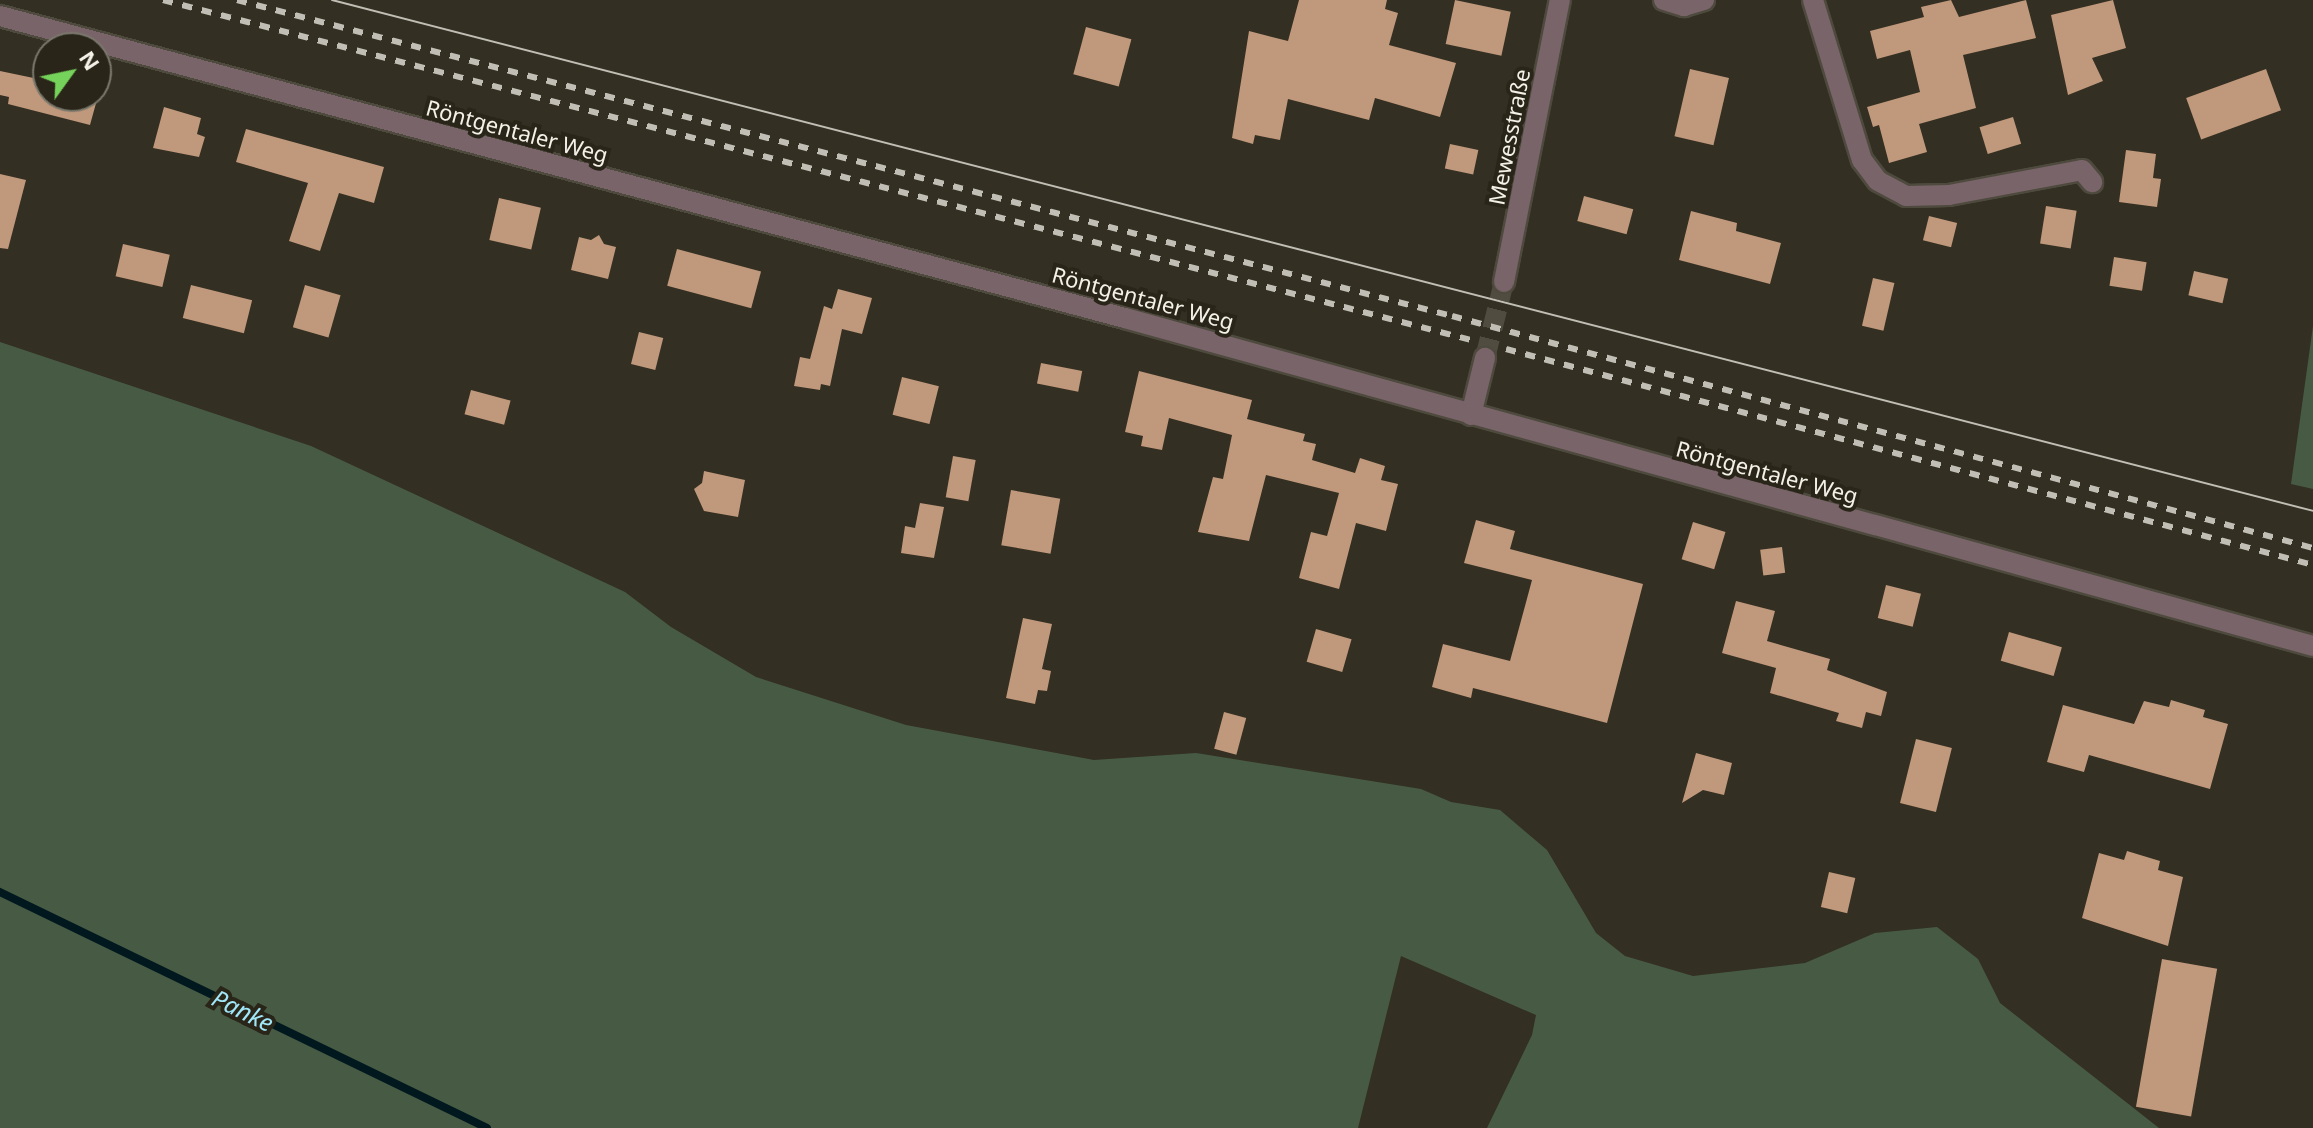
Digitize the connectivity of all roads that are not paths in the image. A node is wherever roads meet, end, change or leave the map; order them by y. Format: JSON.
{"nodes":[{"id":1,"x":1560,"y":0,"type":"edge"},
{"id":2,"x":1664,"y":0,"type":"edge"},
{"id":3,"x":1704,"y":0,"type":"edge"},
{"id":4,"x":1813,"y":0,"type":"edge"},
{"id":5,"x":0,"y":16,"type":"edge"},
{"id":6,"x":2092,"y":182,"type":"dead end"},
{"id":7,"x":1504,"y":282,"type":"tunnel mouth"},
{"id":8,"x":1485,"y":358,"type":"tunnel mouth"},
{"id":9,"x":1471,"y":415,"type":"junction"},
{"id":10,"x":2313,"y":646,"type":"edge"}],
"edges":[{"from":1,"to":7,"type":"street","name":"Mewesstraße"},
{"from":2,"to":3,"type":"street"},
{"from":4,"to":6,"type":"street"},
{"from":5,"to":9,"type":"street","name":"Röntgentaler Weg"},
{"from":8,"to":9,"type":"street"},
{"from":9,"to":10,"type":"street","name":"Röntgentaler Weg"}]}
